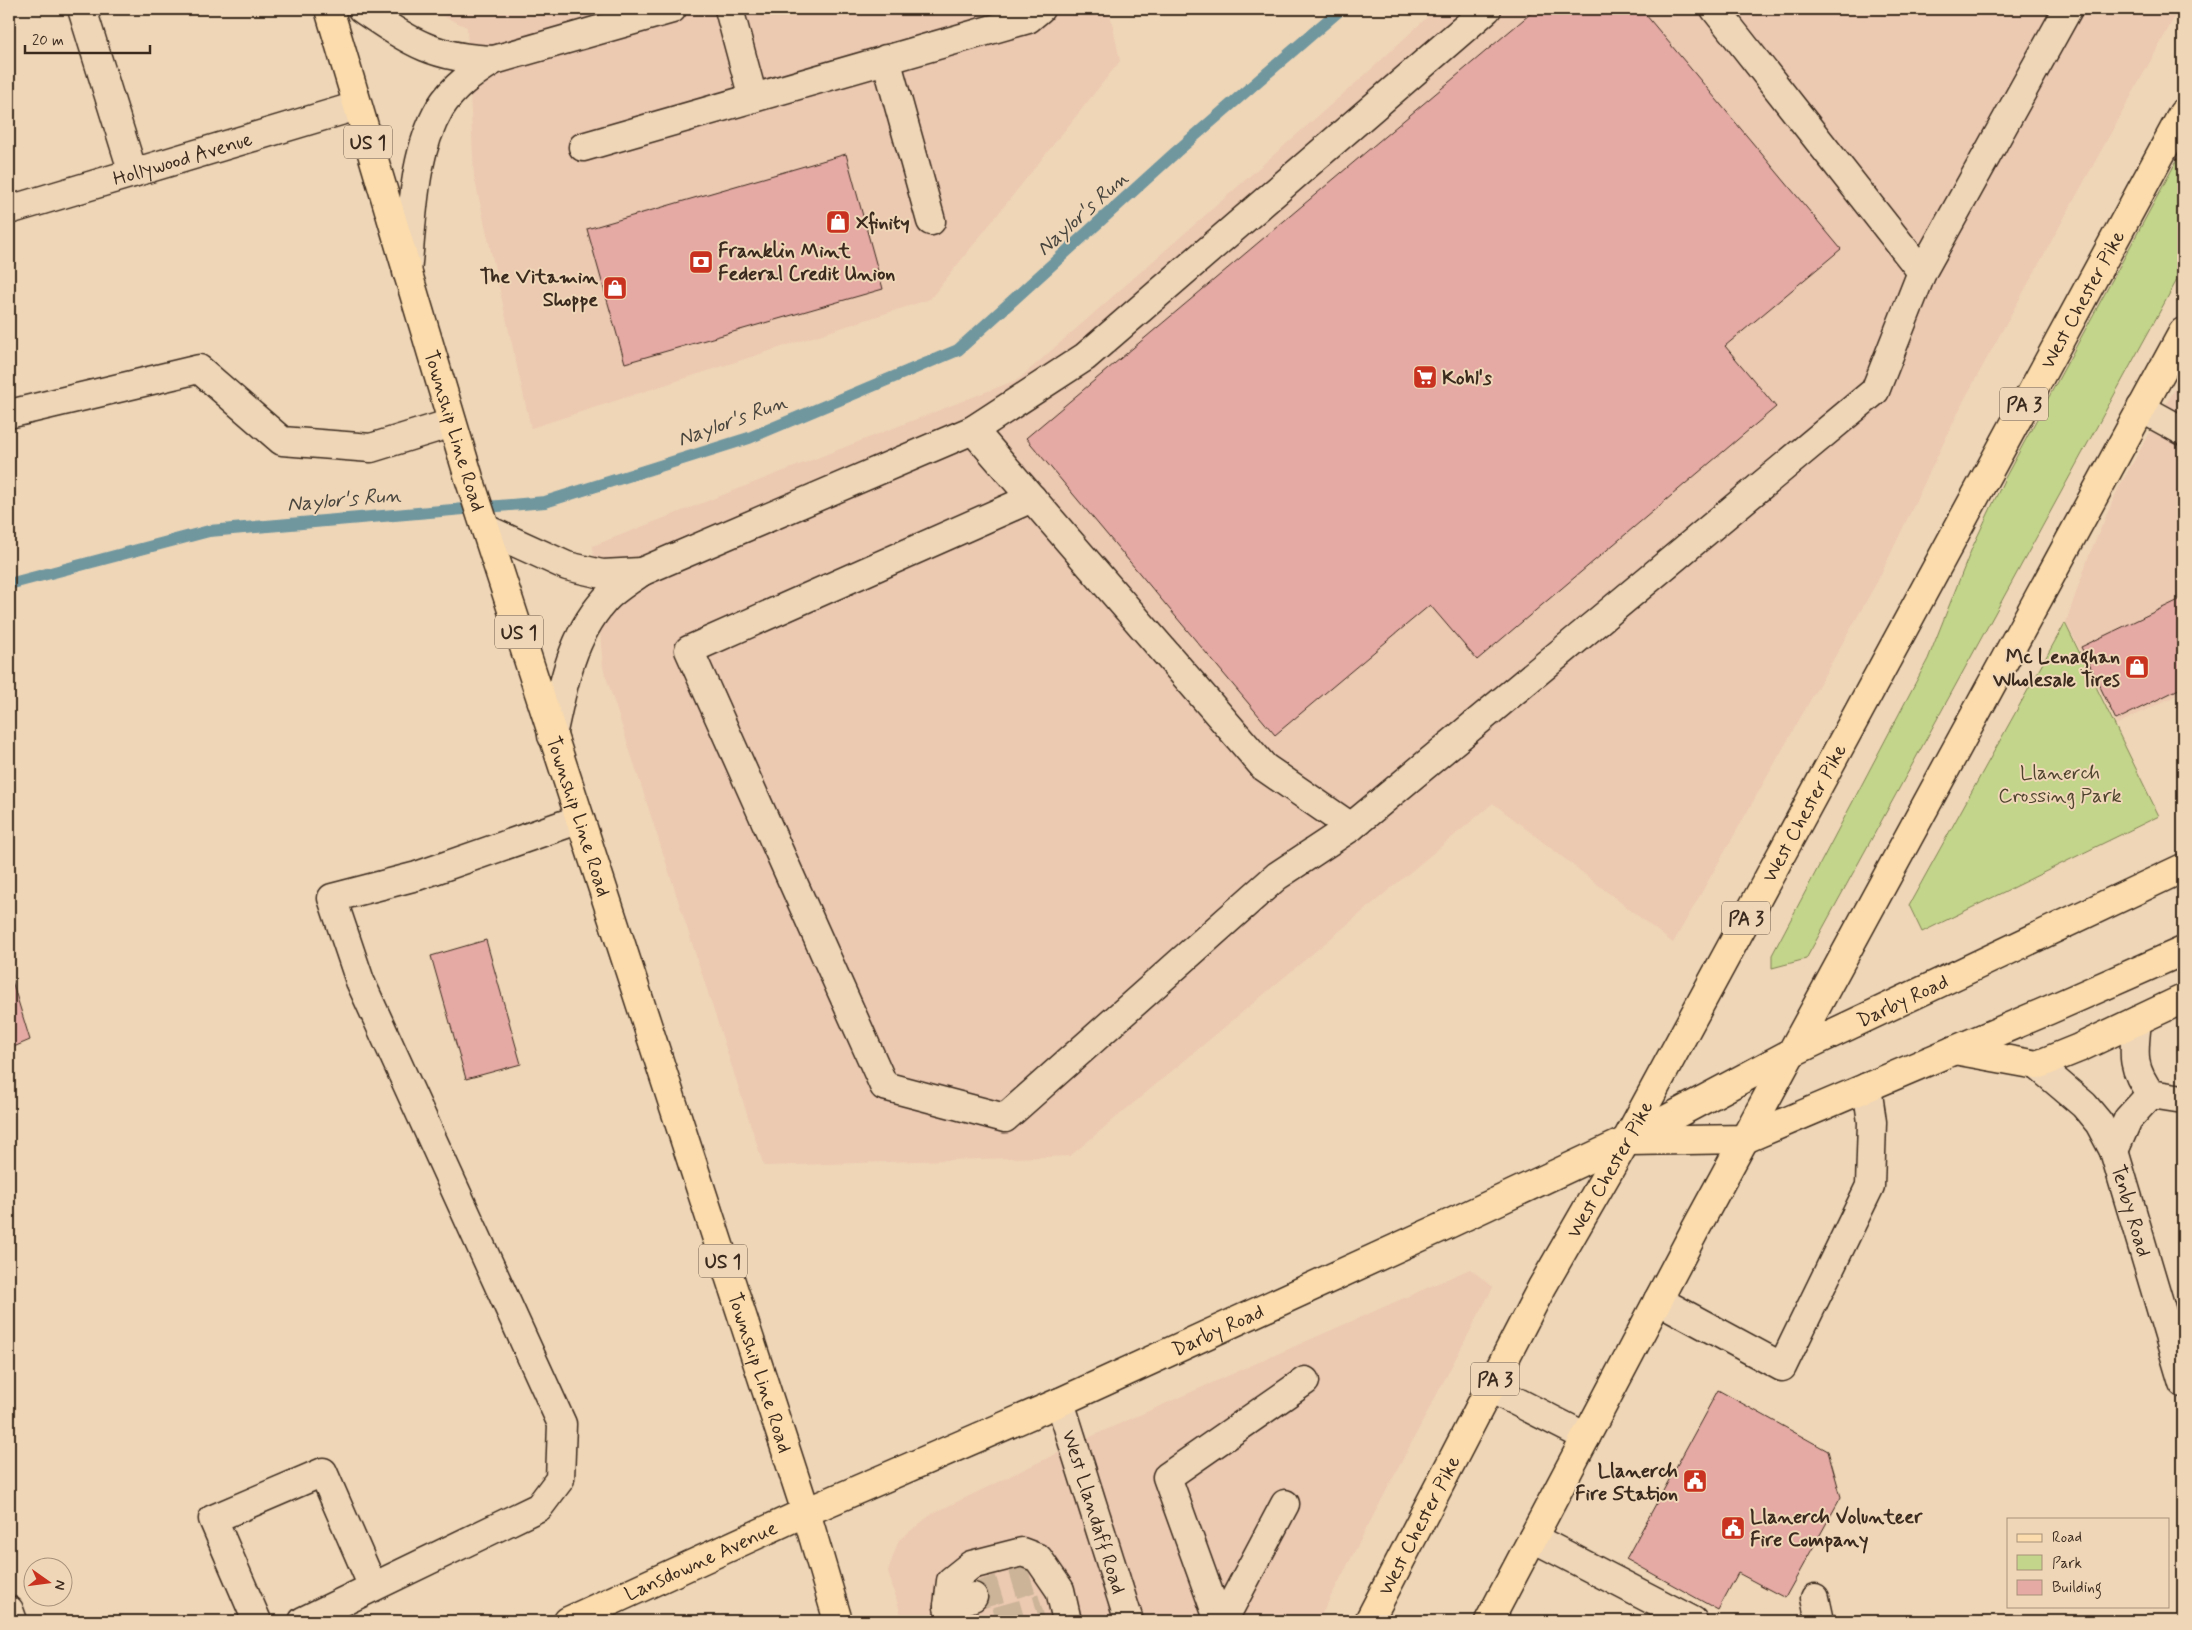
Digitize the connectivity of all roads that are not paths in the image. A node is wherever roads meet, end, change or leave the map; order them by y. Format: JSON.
{"nodes":[{"id":1,"x":82,"y":9,"type":"edge"},
{"id":2,"x":329,"y":9,"type":"edge"},
{"id":3,"x":362,"y":9,"type":"edge"},
{"id":4,"x":672,"y":9,"type":"edge"},
{"id":5,"x":729,"y":9,"type":"edge"},
{"id":6,"x":1040,"y":9,"type":"edge"},
{"id":7,"x":1487,"y":9,"type":"edge"},
{"id":8,"x":1715,"y":9,"type":"edge"},
{"id":9,"x":2068,"y":9,"type":"edge"},
{"id":10,"x":886,"y":59,"type":"junction"},
{"id":11,"x":494,"y":60,"type":"junction"},
{"id":12,"x":753,"y":98,"type":"junction"},
{"id":13,"x":357,"y":106,"type":"junction"},
{"id":14,"x":2183,"y":113,"type":"edge"},
{"id":15,"x":583,"y":148,"type":"dead end"},
{"id":16,"x":133,"y":173,"type":"junction"},
{"id":17,"x":9,"y":210,"type":"edge"},
{"id":18,"x":931,"y":220,"type":"dead end"},
{"id":19,"x":1922,"y":272,"type":"junction"},
{"id":20,"x":407,"y":274,"type":"junction"},
{"id":21,"x":2183,"y":332,"type":"edge"},
{"id":22,"x":2141,"y":408,"type":"junction"},
{"id":23,"x":9,"y":414,"type":"edge"},
{"id":24,"x":452,"y":423,"type":"junction"},
{"id":25,"x":973,"y":430,"type":"junction"},
{"id":26,"x":2183,"y":431,"type":"edge"},
{"id":27,"x":1032,"y":498,"type":"junction"},
{"id":28,"x":486,"y":529,"type":"junction"},
{"id":29,"x":640,"y":572,"type":"junction"},
{"id":30,"x":552,"y":736,"type":"junction"},
{"id":31,"x":580,"y":819,"type":"junction"},
{"id":32,"x":1351,"y":827,"type":"junction"},
{"id":33,"x":2183,"y":868,"type":"edge"},
{"id":34,"x":2183,"y":951,"type":"edge"},
{"id":35,"x":2183,"y":999,"type":"edge"},
{"id":36,"x":2136,"y":1020,"type":"junction"},
{"id":37,"x":1954,"y":1050,"type":"junction"},
{"id":38,"x":1793,"y":1052,"type":"junction"},
{"id":39,"x":2037,"y":1065,"type":"junction"},
{"id":40,"x":1867,"y":1087,"type":"junction"},
{"id":41,"x":2151,"y":1094,"type":"junction"},
{"id":42,"x":2183,"y":1099,"type":"edge"},
{"id":43,"x":1745,"y":1139,"type":"junction"},
{"id":44,"x":1626,"y":1140,"type":"junction"},
{"id":45,"x":2114,"y":1151,"type":"junction"},
{"id":46,"x":1658,"y":1300,"type":"junction"},
{"id":47,"x":1306,"y":1381,"type":"dead end"},
{"id":48,"x":2183,"y":1383,"type":"edge"},
{"id":49,"x":1490,"y":1388,"type":"junction"},
{"id":50,"x":1060,"y":1402,"type":"junction"},
{"id":51,"x":1586,"y":1437,"type":"junction"},
{"id":52,"x":1285,"y":1504,"type":"dead end"},
{"id":53,"x":806,"y":1512,"type":"junction"},
{"id":54,"x":1533,"y":1538,"type":"junction"},
{"id":55,"x":373,"y":1587,"type":"junction"},
{"id":56,"x":973,"y":1597,"type":"tunnel mouth"},
{"id":57,"x":9,"y":1610,"type":"edge"},
{"id":58,"x":1057,"y":1610,"type":"edge"},
{"id":59,"x":949,"y":1613,"type":"edge"},
{"id":60,"x":13,"y":1621,"type":"edge"},
{"id":61,"x":256,"y":1621,"type":"edge"},
{"id":62,"x":303,"y":1621,"type":"edge"},
{"id":63,"x":568,"y":1621,"type":"edge"},
{"id":64,"x":838,"y":1621,"type":"edge"},
{"id":65,"x":1129,"y":1621,"type":"edge"},
{"id":66,"x":1219,"y":1621,"type":"edge"},
{"id":67,"x":1223,"y":1621,"type":"edge"},
{"id":68,"x":1369,"y":1621,"type":"edge"},
{"id":69,"x":1489,"y":1621,"type":"edge"},
{"id":70,"x":1693,"y":1621,"type":"edge"}],
"edges":[{"from":1,"to":16,"type":"street"},
{"from":2,"to":13,"type":"main road","name":"Township Line Road","number":"US 1"},
{"from":3,"to":11,"type":"street"},
{"from":4,"to":11,"type":"street"},
{"from":5,"to":12,"type":"street"},
{"from":6,"to":10,"type":"street"},
{"from":7,"to":25,"type":"street"},
{"from":8,"to":19,"type":"street"},
{"from":9,"to":19,"type":"street"},
{"from":10,"to":12,"type":"street"},
{"from":10,"to":18,"type":"street"},
{"from":11,"to":20,"type":"street"},
{"from":12,"to":15,"type":"street"},
{"from":13,"to":16,"type":"street","name":"Hollywood Avenue"},
{"from":13,"to":20,"type":"main road","name":"Township Line Road","number":"US 1"},
{"from":14,"to":44,"type":"main road","name":"West Chester Pike","number":"PA 3"},
{"from":16,"to":17,"type":"street","name":"Hollywood Avenue"},
{"from":19,"to":32,"type":"street"},
{"from":20,"to":24,"type":"main road","name":"Township Line Road","number":"US 1"},
{"from":21,"to":22,"type":"main road"},
{"from":22,"to":26,"type":"street"},
{"from":22,"to":38,"type":"main road"},
{"from":23,"to":24,"type":"street"},
{"from":24,"to":28,"type":"main road","name":"Township Line Road","number":"US 1"},
{"from":25,"to":27,"type":"street"},
{"from":25,"to":29,"type":"street"},
{"from":27,"to":32,"type":"street"},
{"from":27,"to":32,"type":"street"},
{"from":28,"to":29,"type":"street"},
{"from":28,"to":30,"type":"main road","name":"Township Line Road","number":"US 1"},
{"from":29,"to":30,"type":"street"},
{"from":30,"to":31,"type":"main road","name":"Township Line Road","number":"US 1"},
{"from":31,"to":53,"type":"main road","name":"Township Line Road","number":"US 1"},
{"from":31,"to":55,"type":"street"},
{"from":33,"to":38,"type":"main road","name":"Darby Road"},
{"from":34,"to":37,"type":"main road","name":"Darby Road"},
{"from":35,"to":36,"type":"main road"},
{"from":36,"to":39,"type":"main road"},
{"from":36,"to":41,"type":"street"},
{"from":37,"to":39,"type":"main road"},
{"from":37,"to":40,"type":"main road","name":"Darby Road"},
{"from":38,"to":43,"type":"main road"},
{"from":38,"to":44,"type":"main road","name":"Darby Road"},
{"from":39,"to":45,"type":"street","name":"Tenby Road"},
{"from":40,"to":43,"type":"main road","name":"Darby Road"},
{"from":40,"to":46,"type":"street"},
{"from":41,"to":42,"type":"street"},
{"from":41,"to":45,"type":"street"},
{"from":43,"to":44,"type":"main road","name":"Darby Road"},
{"from":43,"to":46,"type":"main road"},
{"from":44,"to":49,"type":"main road","name":"West Chester Pike","number":"PA 3"},
{"from":44,"to":50,"type":"main road","name":"Darby Road"},
{"from":45,"to":48,"type":"street","name":"Tenby Road"},
{"from":46,"to":51,"type":"main road"},
{"from":47,"to":66,"type":"street"},
{"from":49,"to":51,"type":"street"},
{"from":49,"to":68,"type":"main road","name":"West Chester Pike","number":"PA 3"},
{"from":50,"to":53,"type":"main road","name":"Darby Road"},
{"from":50,"to":65,"type":"street","name":"West Llandaff Road"},
{"from":51,"to":54,"type":"main road"},
{"from":52,"to":67,"type":"street"},
{"from":53,"to":63,"type":"main road","name":"Lansdowne Avenue"},
{"from":53,"to":64,"type":"main road","name":"Township Line Road","number":"US 1"},
{"from":54,"to":69,"type":"main road"},
{"from":54,"to":70,"type":"street"},
{"from":55,"to":61,"type":"street"},
{"from":55,"to":62,"type":"street"},
{"from":56,"to":59,"type":"street"},
{"from":57,"to":60,"type":"street"},
{"from":58,"to":59,"type":"street"}]}
